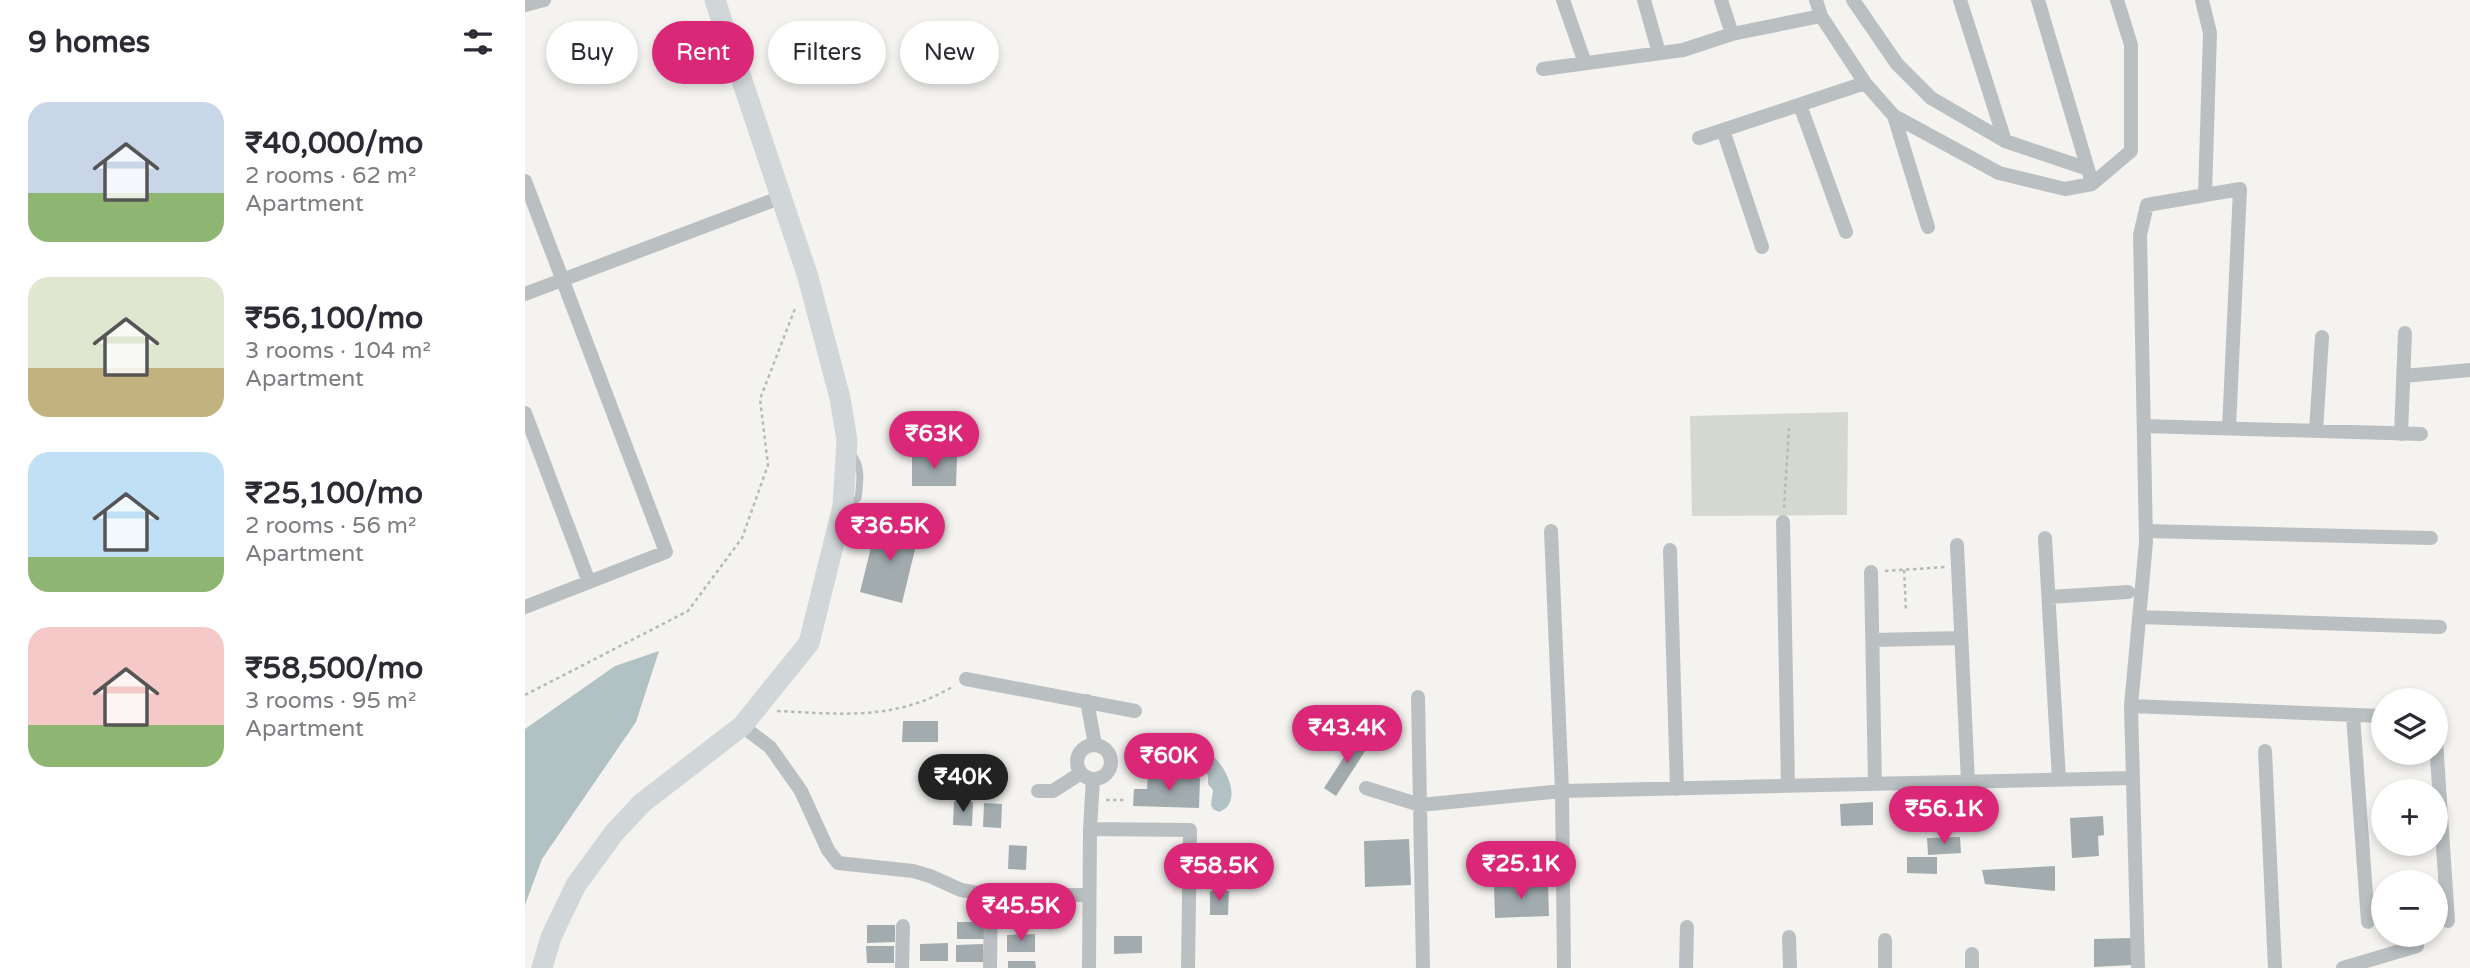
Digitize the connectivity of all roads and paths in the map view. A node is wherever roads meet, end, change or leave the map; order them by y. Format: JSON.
{"nodes":[{"id":1,"x":544,"y":0,"type":"edge"},
{"id":2,"x":715,"y":0,"type":"edge"},
{"id":3,"x":1563,"y":0,"type":"edge"},
{"id":4,"x":1644,"y":0,"type":"edge"},
{"id":5,"x":1721,"y":0,"type":"edge"},
{"id":6,"x":1816,"y":0,"type":"edge"},
{"id":7,"x":1853,"y":0,"type":"edge"},
{"id":8,"x":1960,"y":0,"type":"edge"},
{"id":9,"x":2038,"y":0,"type":"edge"},
{"id":10,"x":2117,"y":0,"type":"edge"},
{"id":11,"x":2201,"y":0,"type":"edge"},
{"id":12,"x":525,"y":5,"type":"edge"},
{"id":13,"x":1821,"y":16,"type":"junction"},
{"id":14,"x":1732,"y":34,"type":"junction"},
{"id":15,"x":1659,"y":53,"type":"junction"},
{"id":16,"x":1585,"y":63,"type":"junction"},
{"id":17,"x":1543,"y":69,"type":"dead end"},
{"id":18,"x":1865,"y":83,"type":"junction"},
{"id":19,"x":1800,"y":105,"type":"junction"},
{"id":20,"x":1894,"y":117,"type":"junction"},
{"id":21,"x":1723,"y":130,"type":"junction"},
{"id":22,"x":1699,"y":138,"type":"dead end"},
{"id":23,"x":2005,"y":141,"type":"junction"},
{"id":24,"x":2088,"y":169,"type":"junction"},
{"id":25,"x":525,"y":181,"type":"edge"},
{"id":26,"x":2092,"y":184,"type":"junction"},
{"id":27,"x":2205,"y":195,"type":"junction"},
{"id":28,"x":782,"y":197,"type":"junction"},
{"id":29,"x":1928,"y":227,"type":"dead end"},
{"id":30,"x":1846,"y":232,"type":"dead end"},
{"id":31,"x":1762,"y":247,"type":"dead end"},
{"id":32,"x":808,"y":277,"type":"junction"},
{"id":33,"x":562,"y":280,"type":"junction"},
{"id":34,"x":525,"y":294,"type":"edge"},
{"id":35,"x":2405,"y":333,"type":"dead end"},
{"id":36,"x":2322,"y":337,"type":"dead end"},
{"id":37,"x":2470,"y":370,"type":"edge"},
{"id":38,"x":2404,"y":376,"type":"junction"},
{"id":39,"x":525,"y":412,"type":"edge"},
{"id":40,"x":2144,"y":426,"type":"junction"},
{"id":41,"x":1789,"y":428,"type":"dead end"},
{"id":42,"x":2229,"y":428,"type":"junction"},
{"id":43,"x":2316,"y":431,"type":"junction"},
{"id":44,"x":2401,"y":434,"type":"junction"},
{"id":45,"x":2421,"y":434,"type":"dead end"},
{"id":46,"x":1783,"y":522,"type":"joint"},
{"id":47,"x":2146,"y":530,"type":"junction"},
{"id":48,"x":1551,"y":531,"type":"dead end"},
{"id":49,"x":2045,"y":538,"type":"dead end"},
{"id":50,"x":2431,"y":538,"type":"dead end"},
{"id":51,"x":1957,"y":545,"type":"dead end"},
{"id":52,"x":1670,"y":551,"type":"dead end"},
{"id":53,"x":1958,"y":566,"type":"junction"},
{"id":54,"x":1904,"y":570,"type":"junction"},
{"id":55,"x":1871,"y":572,"type":"joint"},
{"id":56,"x":589,"y":582,"type":"junction"},
{"id":57,"x":2128,"y":592,"type":"dead end"},
{"id":58,"x":2049,"y":597,"type":"junction"},
{"id":59,"x":525,"y":607,"type":"edge"},
{"id":60,"x":1906,"y":610,"type":"dead end"},
{"id":61,"x":2139,"y":617,"type":"junction"},
{"id":62,"x":2439,"y":626,"type":"dead end"},
{"id":63,"x":1961,"y":638,"type":"junction"},
{"id":64,"x":1873,"y":639,"type":"junction"},
{"id":65,"x":966,"y":679,"type":"joint"},
{"id":66,"x":525,"y":695,"type":"edge"},
{"id":67,"x":1418,"y":696,"type":"dead end"},
{"id":68,"x":1087,"y":701,"type":"junction"},
{"id":69,"x":2131,"y":706,"type":"junction"},
{"id":70,"x":757,"y":710,"type":"junction"},
{"id":71,"x":1135,"y":710,"type":"dead end"},
{"id":72,"x":2353,"y":715,"type":"junction"},
{"id":73,"x":2371,"y":716,"type":"edge"},
{"id":74,"x":743,"y":726,"type":"junction"},
{"id":75,"x":1094,"y":745,"type":"junction"},
{"id":76,"x":2266,"y":751,"type":"dead end"},
{"id":77,"x":2438,"y":765,"type":"edge"},
{"id":78,"x":1087,"y":776,"type":"junction"},
{"id":79,"x":2132,"y":778,"type":"junction"},
{"id":80,"x":2059,"y":780,"type":"junction"},
{"id":81,"x":1968,"y":782,"type":"junction"},
{"id":82,"x":1875,"y":784,"type":"junction"},
{"id":83,"x":1788,"y":786,"type":"junction"},
{"id":84,"x":1366,"y":788,"type":"dead end"},
{"id":85,"x":1677,"y":789,"type":"junction"},
{"id":86,"x":1038,"y":791,"type":"dead end"},
{"id":87,"x":1562,"y":791,"type":"junction"},
{"id":88,"x":1092,"y":800,"type":"junction"},
{"id":89,"x":1127,"y":800,"type":"dead end"},
{"id":90,"x":1420,"y":805,"type":"junction"},
{"id":91,"x":1090,"y":829,"type":"junction"},
{"id":92,"x":2445,"y":870,"type":"edge"},
{"id":93,"x":991,"y":895,"type":"junction"},
{"id":94,"x":1089,"y":895,"type":"junction"},
{"id":95,"x":2368,"y":922,"type":"dead end"},
{"id":96,"x":903,"y":926,"type":"dead end"},
{"id":97,"x":1687,"y":927,"type":"dead end"},
{"id":98,"x":1789,"y":937,"type":"dead end"},
{"id":99,"x":1885,"y":940,"type":"dead end"},
{"id":100,"x":2414,"y":947,"type":"edge"},
{"id":101,"x":542,"y":968,"type":"edge"},
{"id":102,"x":902,"y":968,"type":"edge"},
{"id":103,"x":990,"y":968,"type":"edge"},
{"id":104,"x":1089,"y":968,"type":"edge"},
{"id":105,"x":1188,"y":968,"type":"edge"},
{"id":106,"x":1423,"y":968,"type":"edge"},
{"id":107,"x":1564,"y":968,"type":"edge"},
{"id":108,"x":1686,"y":968,"type":"edge"},
{"id":109,"x":1790,"y":968,"type":"edge"},
{"id":110,"x":1885,"y":968,"type":"edge"},
{"id":111,"x":2138,"y":968,"type":"edge"},
{"id":112,"x":2275,"y":968,"type":"edge"},
{"id":113,"x":2343,"y":968,"type":"edge"}],
"edges":[{"from":1,"to":12,"type":"street"},
{"from":2,"to":28,"type":"main road"},
{"from":3,"to":16,"type":"street"},
{"from":4,"to":15,"type":"street"},
{"from":5,"to":14,"type":"street"},
{"from":6,"to":13,"type":"street"},
{"from":7,"to":23,"type":"street"},
{"from":8,"to":23,"type":"street"},
{"from":9,"to":24,"type":"street"},
{"from":10,"to":26,"type":"street"},
{"from":11,"to":27,"type":"street"},
{"from":13,"to":14,"type":"street"},
{"from":13,"to":18,"type":"street"},
{"from":14,"to":15,"type":"street"},
{"from":15,"to":16,"type":"street"},
{"from":16,"to":17,"type":"street"},
{"from":18,"to":19,"type":"street"},
{"from":18,"to":20,"type":"street"},
{"from":19,"to":21,"type":"street"},
{"from":19,"to":30,"type":"street"},
{"from":20,"to":26,"type":"street"},
{"from":20,"to":29,"type":"street"},
{"from":21,"to":22,"type":"street"},
{"from":21,"to":31,"type":"street"},
{"from":23,"to":24,"type":"street"},
{"from":24,"to":26,"type":"street"},
{"from":25,"to":33,"type":"street"},
{"from":27,"to":40,"type":"street"},
{"from":27,"to":42,"type":"street"},
{"from":28,"to":32,"type":"main road"},
{"from":28,"to":33,"type":"street"},
{"from":32,"to":66,"type":"path"},
{"from":32,"to":70,"type":"main road"},
{"from":33,"to":34,"type":"street"},
{"from":33,"to":56,"type":"street"},
{"from":35,"to":38,"type":"street"},
{"from":36,"to":43,"type":"street"},
{"from":37,"to":38,"type":"street"},
{"from":38,"to":44,"type":"street"},
{"from":39,"to":56,"type":"street"},
{"from":40,"to":42,"type":"street"},
{"from":40,"to":47,"type":"street"},
{"from":41,"to":46,"type":"path"},
{"from":42,"to":43,"type":"street"},
{"from":43,"to":44,"type":"street"},
{"from":44,"to":45,"type":"street"},
{"from":46,"to":83,"type":"street"},
{"from":47,"to":50,"type":"street"},
{"from":47,"to":61,"type":"street"},
{"from":48,"to":87,"type":"street"},
{"from":49,"to":58,"type":"street"},
{"from":51,"to":53,"type":"street"},
{"from":52,"to":85,"type":"street"},
{"from":53,"to":54,"type":"path"},
{"from":53,"to":63,"type":"street"},
{"from":54,"to":55,"type":"path"},
{"from":54,"to":60,"type":"path"},
{"from":55,"to":64,"type":"street"},
{"from":56,"to":59,"type":"street"},
{"from":57,"to":58,"type":"street"},
{"from":58,"to":80,"type":"street"},
{"from":61,"to":62,"type":"street"},
{"from":61,"to":69,"type":"street"},
{"from":63,"to":64,"type":"street"},
{"from":63,"to":81,"type":"street"},
{"from":64,"to":82,"type":"street"},
{"from":65,"to":68,"type":"street"},
{"from":65,"to":70,"type":"path"},
{"from":67,"to":90,"type":"street"},
{"from":68,"to":71,"type":"street"},
{"from":68,"to":75,"type":"street"},
{"from":69,"to":72,"type":"street"},
{"from":69,"to":79,"type":"street"},
{"from":70,"to":74,"type":"main road"},
{"from":72,"to":73,"type":"street"},
{"from":72,"to":95,"type":"street"},
{"from":74,"to":93,"type":"street"},
{"from":74,"to":101,"type":"main road"},
{"from":75,"to":78,"type":"street"},
{"from":75,"to":78,"type":"street"},
{"from":76,"to":112,"type":"street"},
{"from":77,"to":92,"type":"street"},
{"from":78,"to":86,"type":"street"},
{"from":78,"to":88,"type":"street"},
{"from":79,"to":80,"type":"street"},
{"from":79,"to":111,"type":"street"},
{"from":80,"to":81,"type":"street"},
{"from":81,"to":82,"type":"street"},
{"from":82,"to":83,"type":"street"},
{"from":83,"to":85,"type":"street"},
{"from":84,"to":90,"type":"street"},
{"from":85,"to":87,"type":"street"},
{"from":87,"to":90,"type":"street"},
{"from":87,"to":107,"type":"street"},
{"from":88,"to":89,"type":"path"},
{"from":88,"to":91,"type":"street"},
{"from":90,"to":106,"type":"street"},
{"from":91,"to":94,"type":"street"},
{"from":91,"to":105,"type":"street"},
{"from":93,"to":94,"type":"street"},
{"from":93,"to":103,"type":"street"},
{"from":94,"to":104,"type":"street"},
{"from":96,"to":102,"type":"street"},
{"from":97,"to":108,"type":"street"},
{"from":98,"to":109,"type":"street"},
{"from":99,"to":110,"type":"street"},
{"from":100,"to":113,"type":"street"}]}
